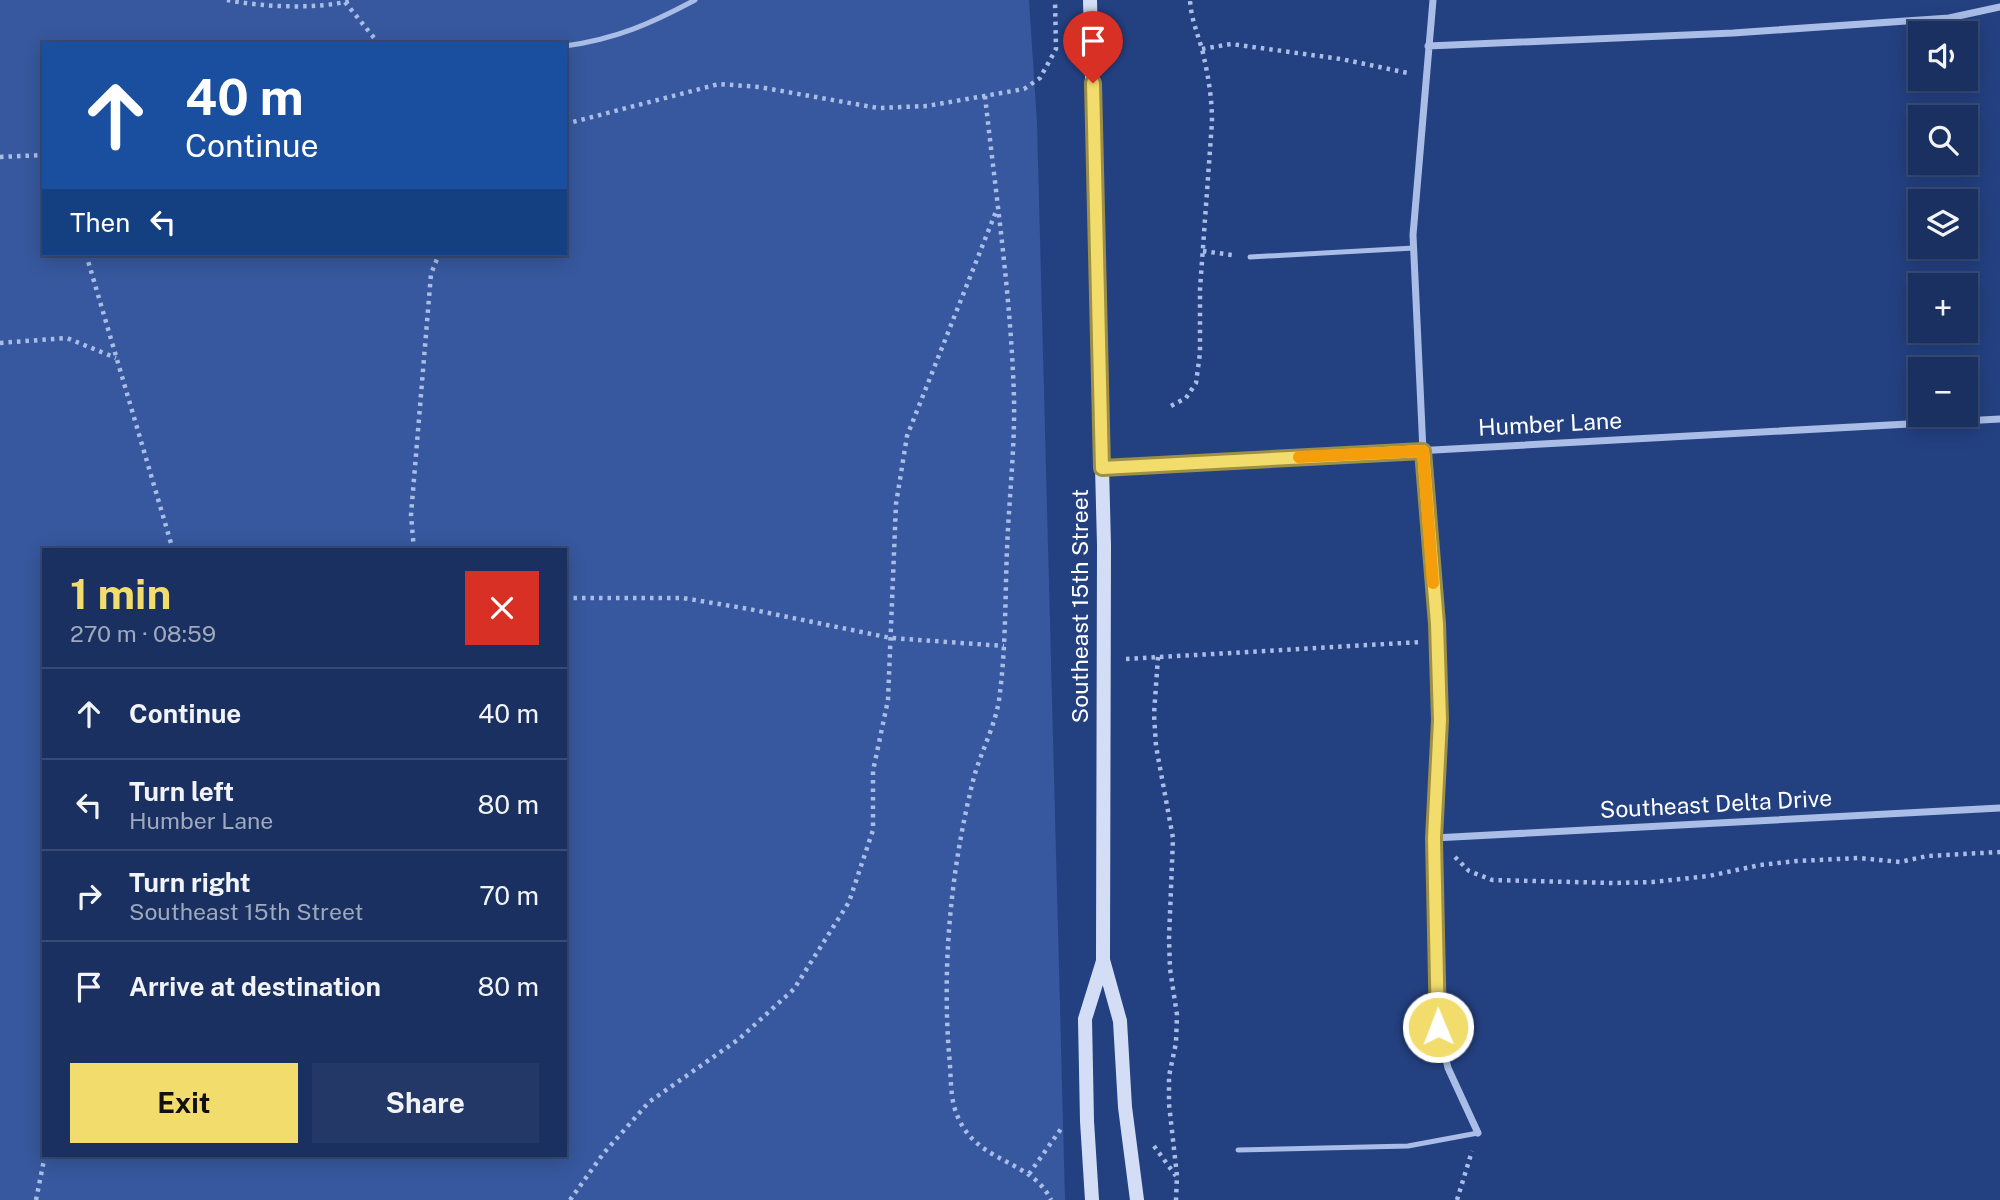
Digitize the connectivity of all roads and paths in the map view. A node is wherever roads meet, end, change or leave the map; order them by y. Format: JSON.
{"nodes":[{"id":1,"x":227,"y":0,"type":"edge"},
{"id":2,"x":353,"y":0,"type":"edge"},
{"id":3,"x":695,"y":0,"type":"edge"},
{"id":4,"x":1055,"y":0,"type":"edge"},
{"id":5,"x":1090,"y":0,"type":"edge"},
{"id":6,"x":1190,"y":0,"type":"edge"},
{"id":7,"x":1433,"y":0,"type":"edge"},
{"id":8,"x":345,"y":2,"type":"junction"},
{"id":9,"x":2000,"y":7,"type":"edge"},
{"id":10,"x":377,"y":42,"type":"edge"},
{"id":11,"x":567,"y":46,"type":"edge"},
{"id":12,"x":1429,"y":46,"type":"junction"},
{"id":13,"x":1202,"y":49,"type":"junction"},
{"id":14,"x":1426,"y":77,"type":"junction"},
{"id":15,"x":985,"y":96,"type":"junction"},
{"id":16,"x":567,"y":124,"type":"edge"},
{"id":17,"x":42,"y":155,"type":"edge"},
{"id":18,"x":0,"y":157,"type":"edge"},
{"id":19,"x":998,"y":208,"type":"junction"},
{"id":20,"x":1414,"y":248,"type":"junction"},
{"id":21,"x":1203,"y":251,"type":"junction"},
{"id":22,"x":87,"y":256,"type":"edge"},
{"id":23,"x":438,"y":256,"type":"edge"},
{"id":24,"x":1250,"y":257,"type":"joint"},
{"id":25,"x":0,"y":343,"type":"edge"},
{"id":26,"x":116,"y":358,"type":"junction"},
{"id":27,"x":1171,"y":406,"type":"dead end"},
{"id":28,"x":2000,"y":419,"type":"edge"},
{"id":29,"x":1423,"y":451,"type":"junction"},
{"id":30,"x":1102,"y":468,"type":"junction"},
{"id":31,"x":172,"y":548,"type":"edge"},
{"id":32,"x":415,"y":548,"type":"edge"},
{"id":33,"x":567,"y":598,"type":"edge"},
{"id":34,"x":891,"y":638,"type":"junction"},
{"id":35,"x":1436,"y":641,"type":"junction"},
{"id":36,"x":1004,"y":646,"type":"junction"},
{"id":37,"x":1158,"y":657,"type":"junction"},
{"id":38,"x":1104,"y":660,"type":"junction"},
{"id":39,"x":2000,"y":808,"type":"edge"},
{"id":40,"x":1434,"y":838,"type":"junction"},
{"id":41,"x":2000,"y":852,"type":"edge"},
{"id":42,"x":1103,"y":960,"type":"junction"},
{"id":43,"x":1086,"y":1094,"type":"junction"},
{"id":44,"x":1478,"y":1133,"type":"junction"},
{"id":45,"x":1238,"y":1150,"type":"dead end"},
{"id":46,"x":46,"y":1157,"type":"edge"},
{"id":47,"x":1029,"y":1174,"type":"junction"},
{"id":48,"x":36,"y":1200,"type":"edge"},
{"id":49,"x":570,"y":1200,"type":"edge"},
{"id":50,"x":1051,"y":1200,"type":"edge"},
{"id":51,"x":1092,"y":1200,"type":"edge"},
{"id":52,"x":1137,"y":1200,"type":"edge"},
{"id":53,"x":1176,"y":1200,"type":"edge"},
{"id":54,"x":1457,"y":1200,"type":"edge"}],
"edges":[{"from":1,"to":8,"type":"path"},
{"from":2,"to":8,"type":"path"},
{"from":3,"to":11,"type":"lane"},
{"from":4,"to":15,"type":"path"},
{"from":5,"to":30,"type":"main road","name":"Southeast 15th Street"},
{"from":6,"to":13,"type":"path"},
{"from":7,"to":12,"type":"street"},
{"from":8,"to":10,"type":"path"},
{"from":9,"to":12,"type":"street"},
{"from":12,"to":14,"type":"street"},
{"from":13,"to":14,"type":"path"},
{"from":13,"to":21,"type":"path"},
{"from":14,"to":20,"type":"street"},
{"from":15,"to":16,"type":"path"},
{"from":15,"to":19,"type":"path"},
{"from":17,"to":18,"type":"path"},
{"from":19,"to":34,"type":"path"},
{"from":19,"to":36,"type":"path"},
{"from":20,"to":24,"type":"lane"},
{"from":20,"to":29,"type":"street"},
{"from":21,"to":24,"type":"path"},
{"from":21,"to":27,"type":"path"},
{"from":22,"to":26,"type":"path"},
{"from":23,"to":32,"type":"path"},
{"from":25,"to":26,"type":"path"},
{"from":26,"to":31,"type":"path"},
{"from":28,"to":29,"type":"street","name":"Humber Lane"},
{"from":29,"to":30,"type":"street","name":"Humber Lane"},
{"from":29,"to":35,"type":"street"},
{"from":30,"to":38,"type":"main road","name":"Southeast 15th Street"},
{"from":33,"to":34,"type":"path"},
{"from":34,"to":36,"type":"path"},
{"from":34,"to":49,"type":"path"},
{"from":35,"to":37,"type":"path"},
{"from":35,"to":40,"type":"street"},
{"from":36,"to":47,"type":"path"},
{"from":37,"to":38,"type":"path"},
{"from":37,"to":53,"type":"path"},
{"from":38,"to":42,"type":"main road","name":"Southeast 15th Street"},
{"from":39,"to":40,"type":"street","name":"Southeast Delta Drive"},
{"from":40,"to":41,"type":"path"},
{"from":40,"to":44,"type":"street"},
{"from":42,"to":43,"type":"main road","name":"Southeast 15th Street"},
{"from":42,"to":52,"type":"main road","name":"Southeast 15th Street"},
{"from":43,"to":47,"type":"path"},
{"from":43,"to":51,"type":"main road","name":"Southeast 15th Street"},
{"from":44,"to":45,"type":"lane"},
{"from":44,"to":54,"type":"path"},
{"from":46,"to":48,"type":"path"},
{"from":47,"to":50,"type":"path"}]}
